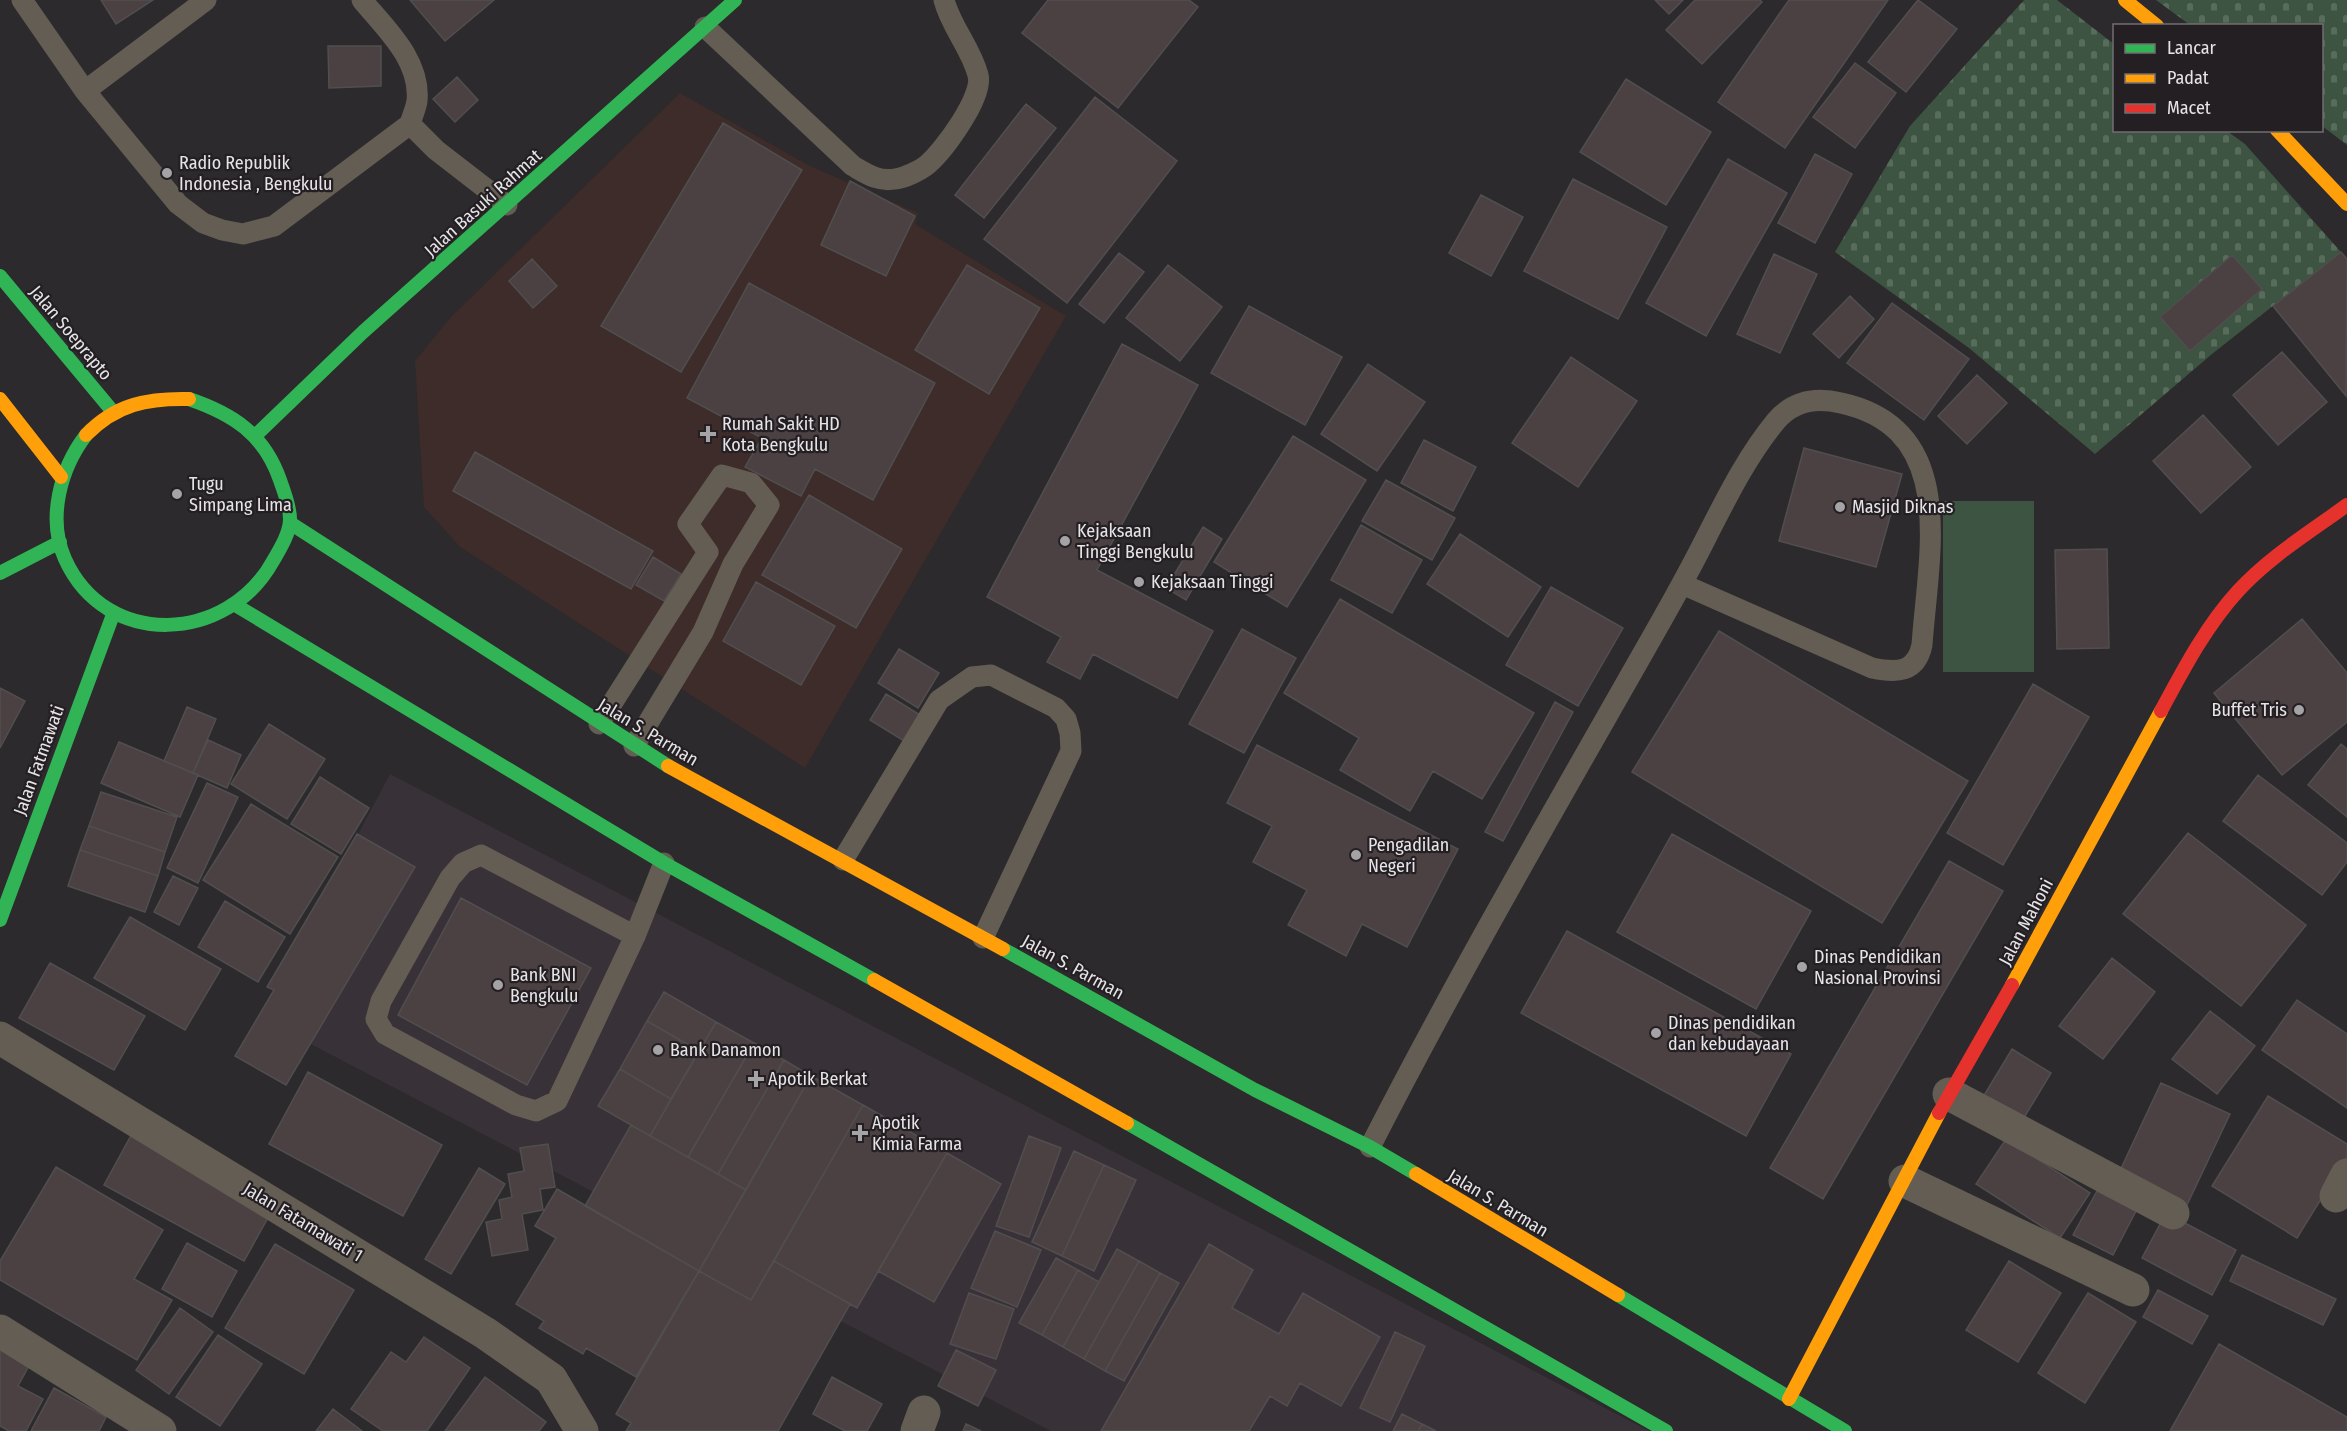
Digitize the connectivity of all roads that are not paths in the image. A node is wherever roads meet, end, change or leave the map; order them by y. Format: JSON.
{"nodes":[{"id":1,"x":22,"y":0,"type":"edge"},
{"id":2,"x":206,"y":0,"type":"edge"},
{"id":3,"x":362,"y":0,"type":"edge"},
{"id":4,"x":735,"y":0,"type":"edge"},
{"id":5,"x":944,"y":0,"type":"edge"},
{"id":6,"x":2125,"y":0,"type":"edge"},
{"id":7,"x":2155,"y":24,"type":"edge"},
{"id":8,"x":705,"y":27,"type":"junction"},
{"id":9,"x":85,"y":92,"type":"junction"},
{"id":10,"x":410,"y":124,"type":"junction"},
{"id":11,"x":2279,"y":132,"type":"edge"},
{"id":12,"x":2347,"y":204,"type":"edge"},
{"id":13,"x":507,"y":205,"type":"junction"},
{"id":14,"x":0,"y":276,"type":"edge"},
{"id":15,"x":0,"y":399,"type":"edge"},
{"id":16,"x":114,"y":413,"type":"junction"},
{"id":17,"x":256,"y":435,"type":"junction"},
{"id":18,"x":61,"y":477,"type":"junction"},
{"id":19,"x":2347,"y":505,"type":"edge"},
{"id":20,"x":290,"y":523,"type":"junction"},
{"id":21,"x":60,"y":542,"type":"junction"},
{"id":22,"x":708,"y":552,"type":"junction"},
{"id":23,"x":733,"y":564,"type":"junction"},
{"id":24,"x":0,"y":573,"type":"edge"},
{"id":25,"x":1682,"y":584,"type":"junction"},
{"id":26,"x":237,"y":606,"type":"junction"},
{"id":27,"x":114,"y":612,"type":"junction"},
{"id":28,"x":599,"y":724,"type":"junction"},
{"id":29,"x":634,"y":746,"type":"junction"},
{"id":30,"x":843,"y":860,"type":"junction"},
{"id":31,"x":664,"y":863,"type":"junction"},
{"id":32,"x":0,"y":920,"type":"edge"},
{"id":33,"x":635,"y":936,"type":"junction"},
{"id":34,"x":984,"y":938,"type":"junction"},
{"id":35,"x":0,"y":1038,"type":"edge"},
{"id":36,"x":1949,"y":1094,"type":"junction"},
{"id":37,"x":1370,"y":1147,"type":"junction"},
{"id":38,"x":1905,"y":1181,"type":"junction"},
{"id":39,"x":2173,"y":1213,"type":"dead end"},
{"id":40,"x":2133,"y":1290,"type":"dead end"},
{"id":41,"x":0,"y":1331,"type":"edge"},
{"id":42,"x":1789,"y":1399,"type":"junction"},
{"id":43,"x":160,"y":1431,"type":"edge"},
{"id":44,"x":582,"y":1431,"type":"edge"},
{"id":45,"x":1666,"y":1431,"type":"edge"},
{"id":46,"x":1845,"y":1431,"type":"edge"}],
"edges":[{"from":1,"to":9,"type":"lane"},
{"from":2,"to":9,"type":"lane"},
{"from":3,"to":10,"type":"lane"},
{"from":4,"to":8,"type":"main road","name":"Jalan Basuki Rahmat"},
{"from":5,"to":8,"type":"lane"},
{"from":6,"to":7,"type":"main road"},
{"from":8,"to":13,"type":"main road","name":"Jalan Basuki Rahmat"},
{"from":9,"to":10,"type":"lane"},
{"from":10,"to":13,"type":"lane"},
{"from":11,"to":12,"type":"main road"},
{"from":13,"to":17,"type":"main road","name":"Jalan Basuki Rahmat"},
{"from":14,"to":16,"type":"main road","name":"Jalan Soeprapto"},
{"from":15,"to":18,"type":"main road"},
{"from":16,"to":17,"type":"main road"},
{"from":16,"to":18,"type":"main road"},
{"from":17,"to":20,"type":"main road"},
{"from":18,"to":21,"type":"main road"},
{"from":19,"to":36,"type":"main road","name":"Jalan Mahoni"},
{"from":20,"to":26,"type":"main road"},
{"from":20,"to":28,"type":"main road","name":"Jalan S. Parman"},
{"from":21,"to":24,"type":"main road"},
{"from":21,"to":27,"type":"main road"},
{"from":22,"to":23,"type":"lane"},
{"from":22,"to":23,"type":"lane"},
{"from":22,"to":28,"type":"lane"},
{"from":23,"to":29,"type":"lane"},
{"from":25,"to":25,"type":"lane"},
{"from":25,"to":37,"type":"lane"},
{"from":26,"to":27,"type":"main road"},
{"from":26,"to":31,"type":"main road"},
{"from":27,"to":32,"type":"main road","name":"Jalan Fatmawati"},
{"from":28,"to":29,"type":"main road","name":"Jalan S. Parman"},
{"from":29,"to":30,"type":"main road","name":"Jalan S. Parman"},
{"from":30,"to":34,"type":"main road","name":"Jalan S. Parman"},
{"from":30,"to":34,"type":"lane"},
{"from":31,"to":33,"type":"lane"},
{"from":31,"to":45,"type":"main road"},
{"from":33,"to":33,"type":"lane"},
{"from":34,"to":37,"type":"main road","name":"Jalan S. Parman"},
{"from":35,"to":44,"type":"street","name":"Jalan Fatamawati 1"},
{"from":36,"to":38,"type":"main road","name":"Jalan Mahoni"},
{"from":36,"to":39,"type":"street"},
{"from":37,"to":42,"type":"main road","name":"Jalan S. Parman"},
{"from":38,"to":40,"type":"street"},
{"from":38,"to":42,"type":"main road","name":"Jalan Mahoni"},
{"from":41,"to":43,"type":"street"},
{"from":42,"to":46,"type":"main road","name":"Jalan S. Parman"}]}
